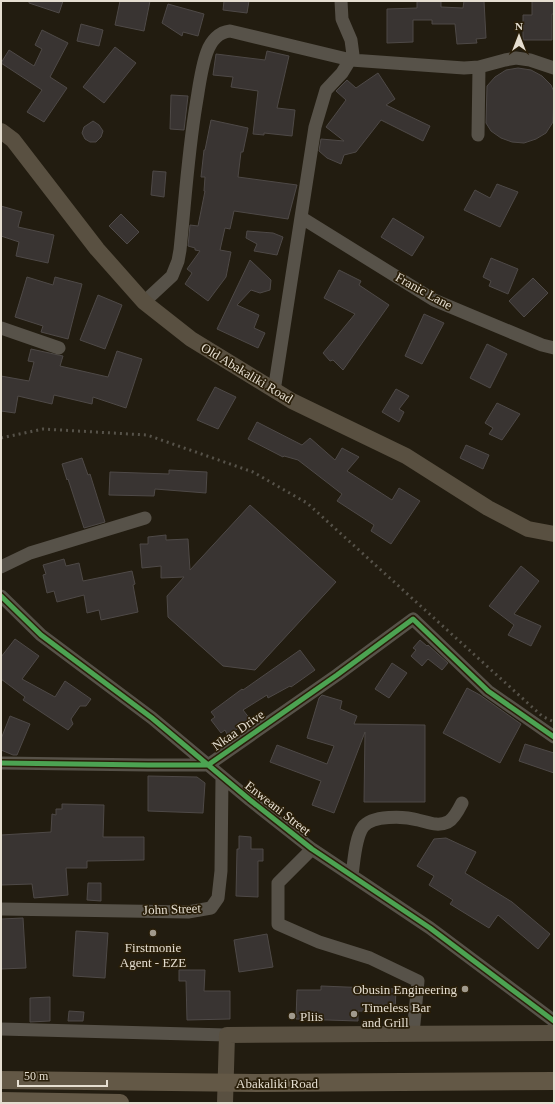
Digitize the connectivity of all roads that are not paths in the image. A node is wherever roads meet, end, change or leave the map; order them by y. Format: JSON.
{"nodes":[{"id":1,"x":341,"y":1,"type":"edge"},
{"id":2,"x":351,"y":60,"type":"junction"},
{"id":3,"x":479,"y":67,"type":"junction"},
{"id":4,"x":554,"y":68,"type":"edge"},
{"id":5,"x":1,"y":131,"type":"edge"},
{"id":6,"x":478,"y":135,"type":"dead end"},
{"id":7,"x":302,"y":218,"type":"junction"},
{"id":8,"x":144,"y":302,"type":"junction"},
{"id":9,"x":1,"y":328,"type":"edge"},
{"id":10,"x":59,"y":348,"type":"dead end"},
{"id":11,"x":554,"y":348,"type":"edge"},
{"id":12,"x":274,"y":391,"type":"junction"},
{"id":13,"x":145,"y":518,"type":"dead end"},
{"id":14,"x":554,"y":534,"type":"edge"},
{"id":15,"x":1,"y":567,"type":"edge"},
{"id":16,"x":1,"y":596,"type":"edge"},
{"id":17,"x":554,"y":737,"type":"edge"},
{"id":18,"x":1,"y":763,"type":"edge"},
{"id":19,"x":208,"y":765,"type":"junction"},
{"id":20,"x":222,"y":777,"type":"junction"},
{"id":21,"x":462,"y":803,"type":"dead end"},
{"id":22,"x":312,"y":849,"type":"junction"},
{"id":23,"x":352,"y":875,"type":"junction"},
{"id":24,"x":1,"y":909,"type":"edge"},
{"id":25,"x":554,"y":1021,"type":"edge"},
{"id":26,"x":1,"y":1029,"type":"edge"},
{"id":27,"x":554,"y":1033,"type":"edge"},
{"id":28,"x":414,"y":1034,"type":"junction"},
{"id":29,"x":228,"y":1035,"type":"junction"},
{"id":30,"x":1,"y":1080,"type":"edge"},
{"id":31,"x":554,"y":1082,"type":"edge"},
{"id":32,"x":1,"y":1101,"type":"edge"},
{"id":33,"x":120,"y":1103,"type":"edge"},
{"id":34,"x":225,"y":1103,"type":"edge"}],
"edges":[{"from":1,"to":2,"type":"street"},
{"from":2,"to":3,"type":"street"},
{"from":2,"to":7,"type":"street"},
{"from":2,"to":8,"type":"street"},
{"from":3,"to":4,"type":"street"},
{"from":3,"to":6,"type":"street"},
{"from":5,"to":8,"type":"main road","name":"Old Abakaliki Road"},
{"from":7,"to":11,"type":"street","name":"Franic Lane"},
{"from":7,"to":12,"type":"street"},
{"from":8,"to":12,"type":"main road","name":"Old Abakaliki Road"},
{"from":9,"to":10,"type":"street"},
{"from":12,"to":14,"type":"main road","name":"Old Abakaliki Road"},
{"from":13,"to":15,"type":"street"},
{"from":16,"to":19,"type":"street","name":"Enweani Street"},
{"from":17,"to":19,"type":"street","name":"Nkaa Drive"},
{"from":18,"to":19,"type":"street","name":"Nkaa Drive"},
{"from":19,"to":20,"type":"street","name":"Enweani Street"},
{"from":20,"to":22,"type":"street","name":"Enweani Street"},
{"from":20,"to":24,"type":"street","name":"John Street"},
{"from":21,"to":23,"type":"street"},
{"from":22,"to":23,"type":"street","name":"Enweani Street"},
{"from":22,"to":28,"type":"street"},
{"from":23,"to":25,"type":"street","name":"Enweani Street"},
{"from":26,"to":29,"type":"street"},
{"from":27,"to":28,"type":"main road"},
{"from":28,"to":29,"type":"main road"},
{"from":29,"to":34,"type":"main road"},
{"from":30,"to":31,"type":"highway","name":"Abakaliki Road"},
{"from":32,"to":33,"type":"highway"}]}
